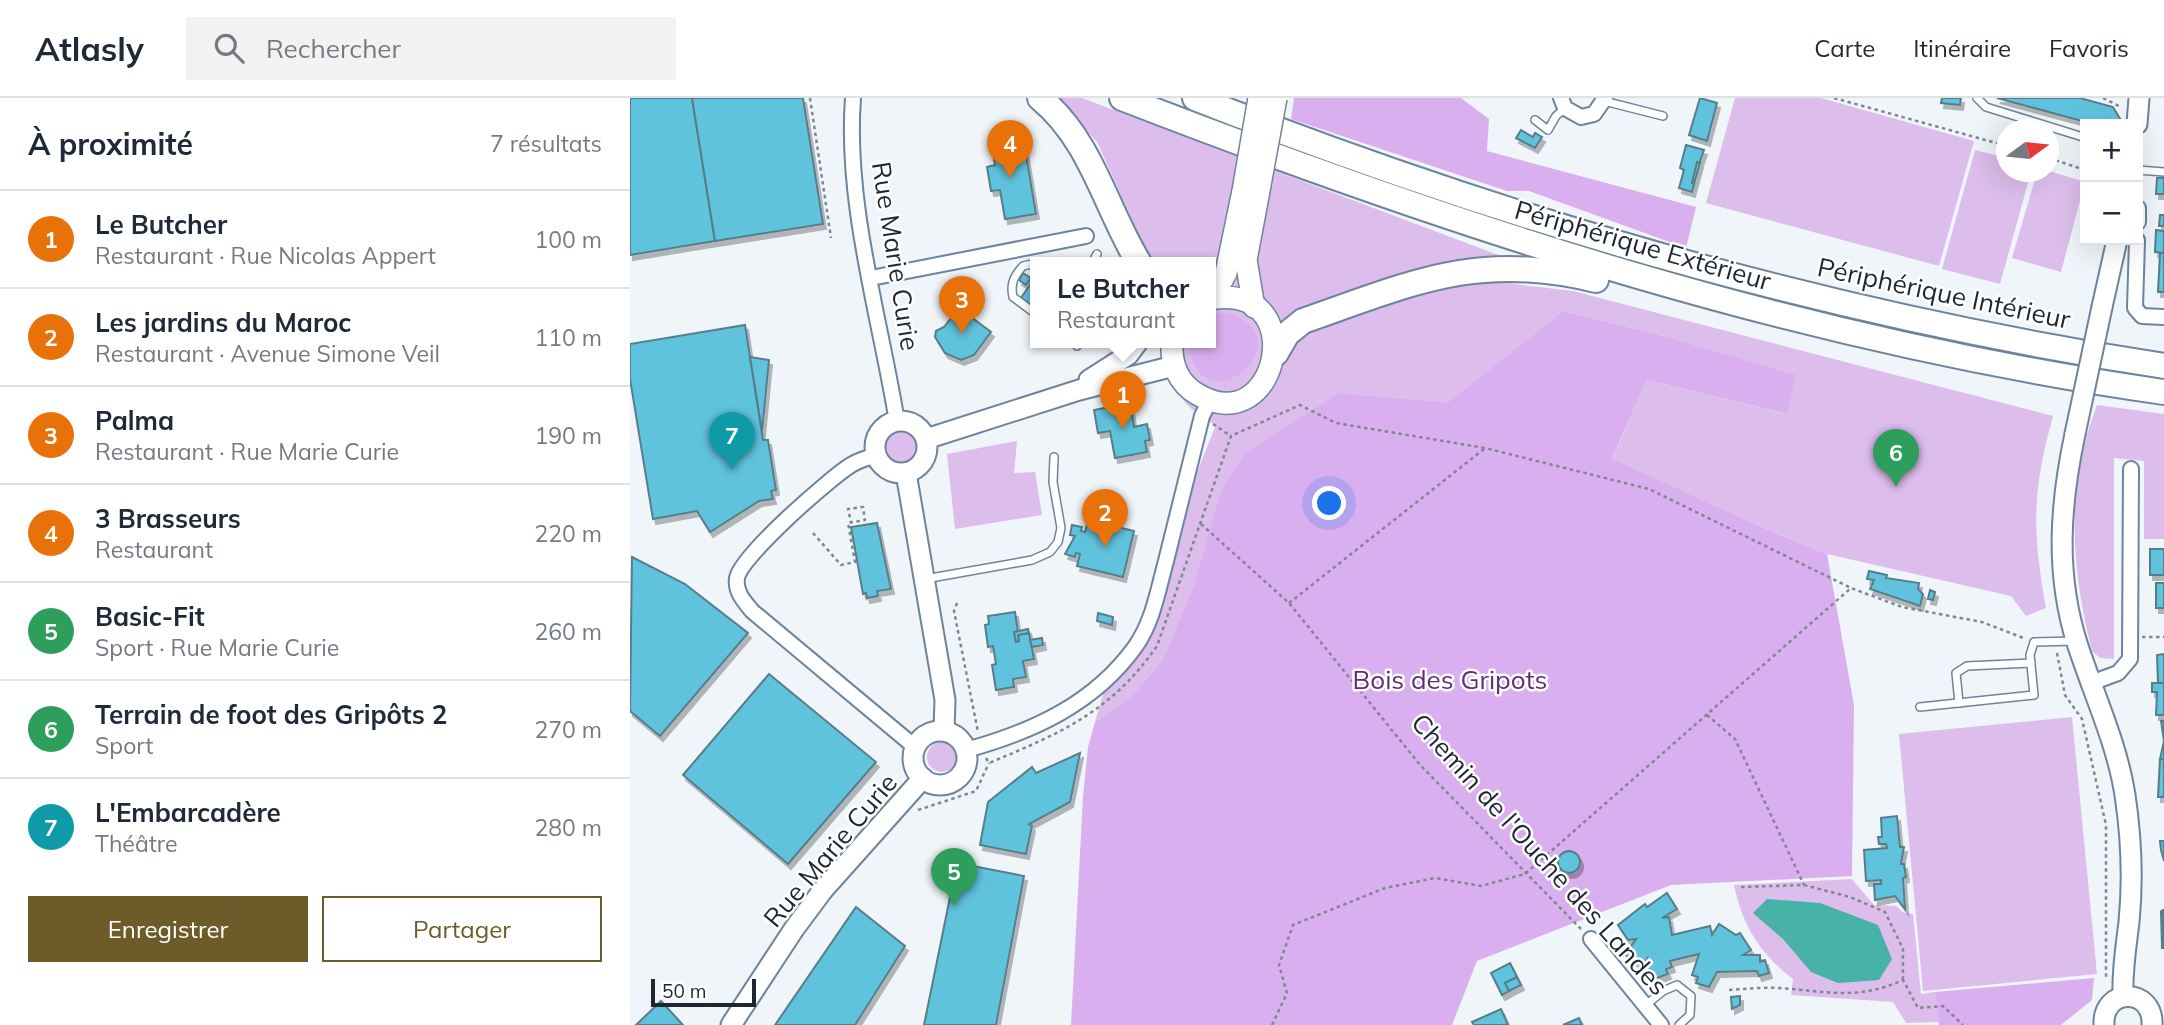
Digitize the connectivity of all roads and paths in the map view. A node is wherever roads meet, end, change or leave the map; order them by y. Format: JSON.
{"nodes":[{"id":1,"x":810,"y":98,"type":"edge"},
{"id":2,"x":853,"y":98,"type":"edge"},
{"id":3,"x":1040,"y":98,"type":"edge"},
{"id":4,"x":1122,"y":98,"type":"edge"},
{"id":5,"x":1259,"y":98,"type":"edge"},
{"id":6,"x":1276,"y":98,"type":"edge"},
{"id":7,"x":1834,"y":98,"type":"edge"},
{"id":8,"x":1977,"y":98,"type":"edge"},
{"id":9,"x":2103,"y":98,"type":"edge"},
{"id":10,"x":2139,"y":98,"type":"edge"},
{"id":11,"x":1201,"y":99,"type":"edge"},
{"id":12,"x":1605,"y":99,"type":"edge"},
{"id":13,"x":1563,"y":103,"type":"edge"},
{"id":14,"x":1663,"y":116,"type":"dead end"},
{"id":15,"x":2130,"y":119,"type":"edge"},
{"id":16,"x":2132,"y":119,"type":"edge"},
{"id":17,"x":1535,"y":120,"type":"dead end"},
{"id":18,"x":2080,"y":136,"type":"edge"},
{"id":19,"x":1996,"y":143,"type":"edge"},
{"id":20,"x":2059,"y":162,"type":"edge"},
{"id":21,"x":2080,"y":168,"type":"edge"},
{"id":22,"x":2143,"y":170,"type":"edge"},
{"id":23,"x":2164,"y":172,"type":"edge"},
{"id":24,"x":1251,"y":193,"type":"junction"},
{"id":25,"x":1086,"y":236,"type":"dead end"},
{"id":26,"x":831,"y":238,"type":"dead end"},
{"id":27,"x":2116,"y":245,"type":"edge"},
{"id":28,"x":2137,"y":245,"type":"edge"},
{"id":29,"x":1097,"y":254,"type":"dead end"},
{"id":30,"x":1095,"y":257,"type":"edge"},
{"id":31,"x":1135,"y":257,"type":"edge"},
{"id":32,"x":1030,"y":264,"type":"edge"},
{"id":33,"x":871,"y":278,"type":"junction"},
{"id":34,"x":1216,"y":289,"type":"edge"},
{"id":35,"x":1692,"y":292,"type":"junction"},
{"id":36,"x":1216,"y":298,"type":"edge"},
{"id":37,"x":1254,"y":307,"type":"junction"},
{"id":38,"x":1030,"y":310,"type":"edge"},
{"id":39,"x":2164,"y":317,"type":"edge"},
{"id":40,"x":1133,"y":348,"type":"edge"},
{"id":41,"x":1172,"y":348,"type":"edge"},
{"id":42,"x":1276,"y":353,"type":"junction"},
{"id":43,"x":1174,"y":366,"type":"junction"},
{"id":44,"x":2164,"y":366,"type":"edge"},
{"id":45,"x":1079,"y":390,"type":"junction"},
{"id":46,"x":2164,"y":392,"type":"edge"},
{"id":47,"x":1206,"y":408,"type":"junction"},
{"id":48,"x":897,"y":422,"type":"junction"},
{"id":49,"x":1231,"y":436,"type":"junction"},
{"id":50,"x":926,"y":439,"type":"junction"},
{"id":51,"x":1485,"y":448,"type":"junction"},
{"id":52,"x":876,"y":455,"type":"junction"},
{"id":53,"x":1054,"y":457,"type":"dead end"},
{"id":54,"x":2131,"y":469,"type":"dead end"},
{"id":55,"x":906,"y":473,"type":"junction"},
{"id":56,"x":851,"y":522,"type":"junction"},
{"id":57,"x":1201,"y":524,"type":"junction"},
{"id":58,"x":813,"y":533,"type":"dead end"},
{"id":59,"x":924,"y":579,"type":"junction"},
{"id":60,"x":1851,"y":588,"type":"junction"},
{"id":61,"x":957,"y":603,"type":"dead end"},
{"id":62,"x":1289,"y":603,"type":"junction"},
{"id":63,"x":2132,"y":636,"type":"junction"},
{"id":64,"x":2164,"y":638,"type":"edge"},
{"id":65,"x":2076,"y":641,"type":"junction"},
{"id":66,"x":2034,"y":642,"type":"junction"},
{"id":67,"x":2055,"y":643,"type":"junction"},
{"id":68,"x":2031,"y":663,"type":"junction"},
{"id":69,"x":2091,"y":683,"type":"junction"},
{"id":70,"x":1959,"y":703,"type":"junction"},
{"id":71,"x":1920,"y":707,"type":"dead end"},
{"id":72,"x":1707,"y":715,"type":"junction"},
{"id":73,"x":944,"y":731,"type":"junction"},
{"id":74,"x":915,"y":747,"type":"junction"},
{"id":75,"x":973,"y":748,"type":"junction"},
{"id":76,"x":989,"y":764,"type":"junction"},
{"id":77,"x":923,"y":778,"type":"junction"},
{"id":78,"x":917,"y":810,"type":"dead end"},
{"id":79,"x":1525,"y":874,"type":"junction"},
{"id":80,"x":1804,"y":885,"type":"junction"},
{"id":81,"x":1741,"y":887,"type":"dead end"},
{"id":82,"x":1591,"y":939,"type":"joint"},
{"id":83,"x":1903,"y":980,"type":"junction"},
{"id":84,"x":1729,"y":990,"type":"dead end"},
{"id":85,"x":2117,"y":998,"type":"junction"},
{"id":86,"x":1646,"y":1005,"type":"junction"},
{"id":87,"x":2156,"y":1022,"type":"edge"},
{"id":88,"x":731,"y":1025,"type":"edge"},
{"id":89,"x":1272,"y":1025,"type":"edge"},
{"id":90,"x":1661,"y":1025,"type":"edge"},
{"id":91,"x":1679,"y":1025,"type":"edge"},
{"id":92,"x":1963,"y":1025,"type":"edge"},
{"id":93,"x":2103,"y":1025,"type":"edge"}],
"edges":[{"from":1,"to":26,"type":"path"},
{"from":2,"to":33,"type":"street","name":"Rue Marie Curie"},
{"from":3,"to":31,"type":"highway"},
{"from":4,"to":35,"type":"highway","name":"Périphérique Extérieur"},
{"from":5,"to":24,"type":"main road","bridge":true},
{"from":6,"to":24,"type":"main road","bridge":true},
{"from":7,"to":19,"type":"path"},
{"from":8,"to":18,"type":"lane"},
{"from":9,"to":15,"type":"path"},
{"from":10,"to":16,"type":"street"},
{"from":11,"to":44,"type":"highway","name":"Périphérique Intérieur"},
{"from":12,"to":13,"type":"street"},
{"from":12,"to":14,"type":"lane"},
{"from":13,"to":17,"type":"lane"},
{"from":20,"to":21,"type":"path"},
{"from":22,"to":23,"type":"lane"},
{"from":24,"to":34,"type":"main road"},
{"from":24,"to":37,"type":"main road"},
{"from":25,"to":33,"type":"street"},
{"from":27,"to":65,"type":"street","bridge":true},
{"from":28,"to":39,"type":"street"},
{"from":29,"to":30,"type":"lane"},
{"from":32,"to":38,"type":"lane"},
{"from":33,"to":48,"type":"street","name":"Rue Marie Curie"},
{"from":35,"to":42,"type":"highway"},
{"from":35,"to":46,"type":"highway","name":"Périphérique Extérieur"},
{"from":36,"to":37,"type":"main road"},
{"from":37,"to":42,"type":"main road"},
{"from":40,"to":45,"type":"street"},
{"from":41,"to":43,"type":"main road"},
{"from":42,"to":47,"type":"main road"},
{"from":43,"to":45,"type":"street"},
{"from":43,"to":47,"type":"main road"},
{"from":45,"to":50,"type":"street"},
{"from":47,"to":49,"type":"path"},
{"from":47,"to":75,"type":"street"},
{"from":48,"to":50,"type":"street"},
{"from":48,"to":52,"type":"street"},
{"from":49,"to":51,"type":"path"},
{"from":49,"to":57,"type":"path"},
{"from":50,"to":55,"type":"street"},
{"from":51,"to":60,"type":"path"},
{"from":51,"to":62,"type":"path"},
{"from":52,"to":55,"type":"street"},
{"from":52,"to":74,"type":"street"},
{"from":53,"to":59,"type":"lane"},
{"from":54,"to":63,"type":"street"},
{"from":55,"to":59,"type":"street"},
{"from":56,"to":56,"type":"path"},
{"from":56,"to":58,"type":"path"},
{"from":57,"to":62,"type":"path","name":"Chemin de l'Ouche des Landes"},
{"from":57,"to":76,"type":"path"},
{"from":59,"to":73,"type":"street"},
{"from":60,"to":66,"type":"path"},
{"from":60,"to":72,"type":"path"},
{"from":61,"to":75,"type":"path"},
{"from":62,"to":79,"type":"path","name":"Chemin de l'Ouche des Landes"},
{"from":63,"to":64,"type":"path"},
{"from":63,"to":69,"type":"street"},
{"from":65,"to":67,"type":"lane"},
{"from":65,"to":69,"type":"street"},
{"from":66,"to":67,"type":"lane"},
{"from":66,"to":68,"type":"lane"},
{"from":67,"to":85,"type":"path"},
{"from":68,"to":70,"type":"lane"},
{"from":68,"to":70,"type":"lane"},
{"from":69,"to":85,"type":"street"},
{"from":70,"to":71,"type":"lane"},
{"from":72,"to":79,"type":"path"},
{"from":72,"to":80,"type":"path"},
{"from":73,"to":74,"type":"street"},
{"from":73,"to":75,"type":"street"},
{"from":74,"to":77,"type":"street"},
{"from":75,"to":76,"type":"path"},
{"from":75,"to":77,"type":"street"},
{"from":76,"to":78,"type":"path"},
{"from":77,"to":88,"type":"street","name":"Rue Marie Curie"},
{"from":79,"to":82,"type":"path","name":"Chemin de l'Ouche des Landes"},
{"from":79,"to":89,"type":"path"},
{"from":80,"to":81,"type":"path"},
{"from":80,"to":83,"type":"path"},
{"from":82,"to":86,"type":"street","name":"Chemin de l'Ouche des Landes"},
{"from":83,"to":84,"type":"path"},
{"from":83,"to":92,"type":"path"},
{"from":85,"to":87,"type":"street"},
{"from":85,"to":93,"type":"street"},
{"from":86,"to":90,"type":"street","name":"Chemin de l'Ouche des Landes"},
{"from":86,"to":91,"type":"lane"}]}
